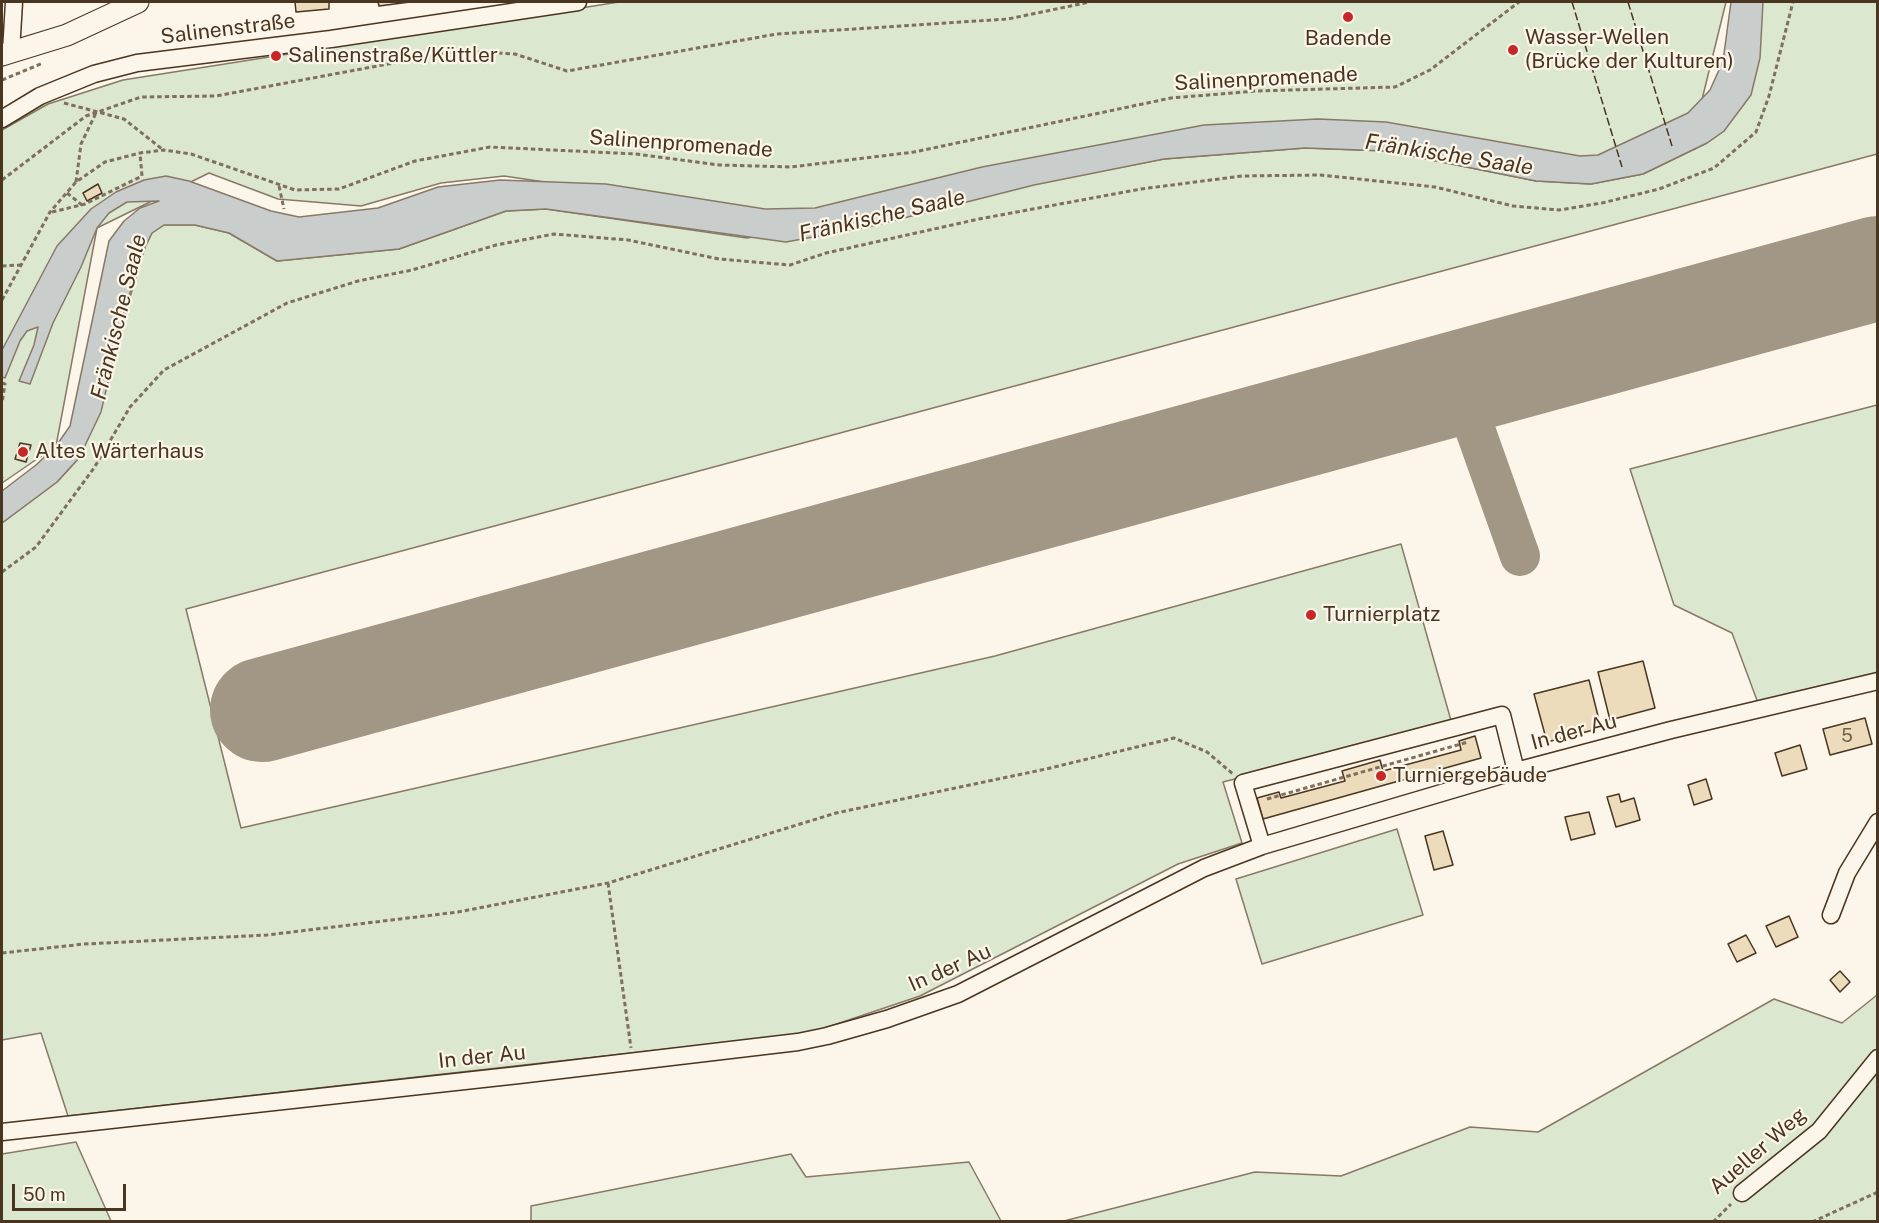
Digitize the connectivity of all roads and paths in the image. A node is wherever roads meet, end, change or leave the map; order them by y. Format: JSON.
{"nodes":[{"id":1,"x":14,"y":2,"type":"edge"},
{"id":2,"x":138,"y":2,"type":"edge"},
{"id":3,"x":578,"y":2,"type":"edge"},
{"id":4,"x":1090,"y":2,"type":"edge"},
{"id":5,"x":1519,"y":2,"type":"edge"},
{"id":6,"x":1793,"y":2,"type":"edge"},
{"id":7,"x":6,"y":53,"type":"edge"},
{"id":8,"x":50,"y":60,"type":"dead end"},
{"id":9,"x":2,"y":80,"type":"edge"},
{"id":10,"x":58,"y":102,"type":"dead end"},
{"id":11,"x":96,"y":112,"type":"junction"},
{"id":12,"x":2,"y":119,"type":"edge"},
{"id":13,"x":164,"y":150,"type":"junction"},
{"id":14,"x":140,"y":153,"type":"junction"},
{"id":15,"x":2,"y":180,"type":"edge"},
{"id":16,"x":76,"y":182,"type":"junction"},
{"id":17,"x":279,"y":186,"type":"junction"},
{"id":18,"x":67,"y":193,"type":"junction"},
{"id":19,"x":83,"y":204,"type":"junction"},
{"id":20,"x":284,"y":209,"type":"dead end"},
{"id":21,"x":50,"y":212,"type":"junction"},
{"id":22,"x":2,"y":266,"type":"edge"},
{"id":23,"x":20,"y":266,"type":"junction"},
{"id":24,"x":2,"y":300,"type":"edge"},
{"id":25,"x":3,"y":383,"type":"edge"},
{"id":26,"x":2,"y":403,"type":"edge"},
{"id":27,"x":2,"y":572,"type":"edge"},
{"id":28,"x":1878,"y":681,"type":"edge"},
{"id":29,"x":1468,"y":742,"type":"dead end"},
{"id":30,"x":1516,"y":771,"type":"junction"},
{"id":31,"x":1243,"y":783,"type":"junction"},
{"id":32,"x":1267,"y":800,"type":"dead end"},
{"id":33,"x":1878,"y":822,"type":"edge"},
{"id":34,"x":1262,"y":846,"type":"junction"},
{"id":35,"x":608,"y":883,"type":"junction"},
{"id":36,"x":1831,"y":915,"type":"dead end"},
{"id":37,"x":2,"y":953,"type":"edge"},
{"id":38,"x":1878,"y":1058,"type":"edge"},
{"id":39,"x":633,"y":1062,"type":"junction"},
{"id":40,"x":2,"y":1132,"type":"edge"},
{"id":41,"x":1878,"y":1192,"type":"edge"},
{"id":42,"x":1742,"y":1193,"type":"joint"},
{"id":43,"x":1713,"y":1221,"type":"edge"},
{"id":44,"x":1812,"y":1221,"type":"edge"}],
"edges":[{"from":1,"to":7,"type":"street"},
{"from":2,"to":7,"type":"main road"},
{"from":3,"to":12,"type":"street","name":"Salinenstraße"},
{"from":4,"to":11,"type":"path"},
{"from":5,"to":17,"type":"path","name":"Salinenpromenade"},
{"from":6,"to":27,"type":"path"},
{"from":8,"to":9,"type":"path"},
{"from":10,"to":11,"type":"path"},
{"from":11,"to":13,"type":"path"},
{"from":11,"to":15,"type":"path"},
{"from":11,"to":16,"type":"path"},
{"from":13,"to":14,"type":"path","name":"Salinenpromenade"},
{"from":13,"to":17,"type":"path","name":"Salinenpromenade"},
{"from":14,"to":16,"type":"path","name":"Salinenpromenade"},
{"from":14,"to":19,"type":"path"},
{"from":16,"to":18,"type":"path","name":"Salinenpromenade"},
{"from":17,"to":20,"type":"path"},
{"from":18,"to":19,"type":"path"},
{"from":18,"to":21,"type":"path","name":"Salinenpromenade"},
{"from":19,"to":21,"type":"path"},
{"from":21,"to":23,"type":"path","name":"Salinenpromenade"},
{"from":22,"to":23,"type":"path"},
{"from":23,"to":24,"type":"path","name":"Salinenpromenade"},
{"from":25,"to":26,"type":"path"},
{"from":28,"to":30,"type":"street","name":"In der Au"},
{"from":29,"to":32,"type":"path"},
{"from":30,"to":31,"type":"street"},
{"from":30,"to":34,"type":"street","name":"In der Au"},
{"from":31,"to":34,"type":"street"},
{"from":31,"to":35,"type":"path"},
{"from":33,"to":36,"type":"street"},
{"from":34,"to":39,"type":"street","name":"In der Au"},
{"from":35,"to":37,"type":"path"},
{"from":35,"to":39,"type":"path"},
{"from":38,"to":42,"type":"street","name":"Aueller Weg"},
{"from":39,"to":40,"type":"street","name":"In der Au"},
{"from":41,"to":44,"type":"path"},
{"from":42,"to":43,"type":"path","name":"Aueller Weg"}]}
